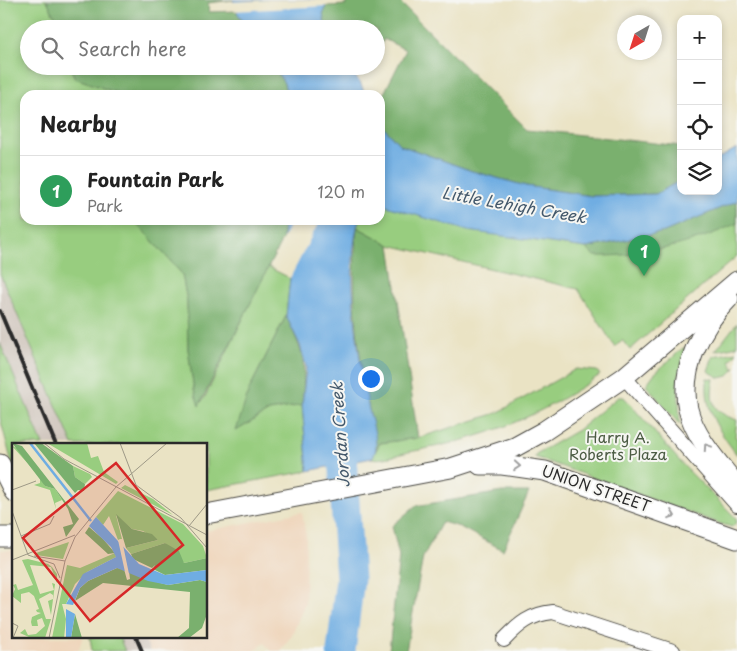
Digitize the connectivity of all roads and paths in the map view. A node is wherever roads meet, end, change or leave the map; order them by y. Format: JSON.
{"nodes":[{"id":1,"x":737,"y":280,"type":"edge"},
{"id":2,"x":737,"y":290,"type":"edge"},
{"id":3,"x":624,"y":376,"type":"junction"},
{"id":4,"x":0,"y":464,"type":"edge"},
{"id":5,"x":451,"y":468,"type":"junction"},
{"id":6,"x":737,"y":486,"type":"edge"},
{"id":7,"x":12,"y":488,"type":"edge"},
{"id":8,"x":737,"y":505,"type":"edge"},
{"id":9,"x":208,"y":514,"type":"edge"},
{"id":10,"x":737,"y":539,"type":"edge"},
{"id":11,"x":504,"y":640,"type":"dead end"},
{"id":12,"x":673,"y":651,"type":"edge"}],
"edges":[{"from":1,"to":3,"type":"main road"},
{"from":6,"to":2,"type":"main road","one_way":true},
{"from":3,"to":5,"type":"main road"},
{"from":3,"to":8,"type":"street"},
{"from":4,"to":7,"type":"main road"},
{"from":5,"to":9,"type":"main road"},
{"from":5,"to":10,"type":"main road","name":"UNION STREET","one_way":true},
{"from":11,"to":12,"type":"street"}]}
